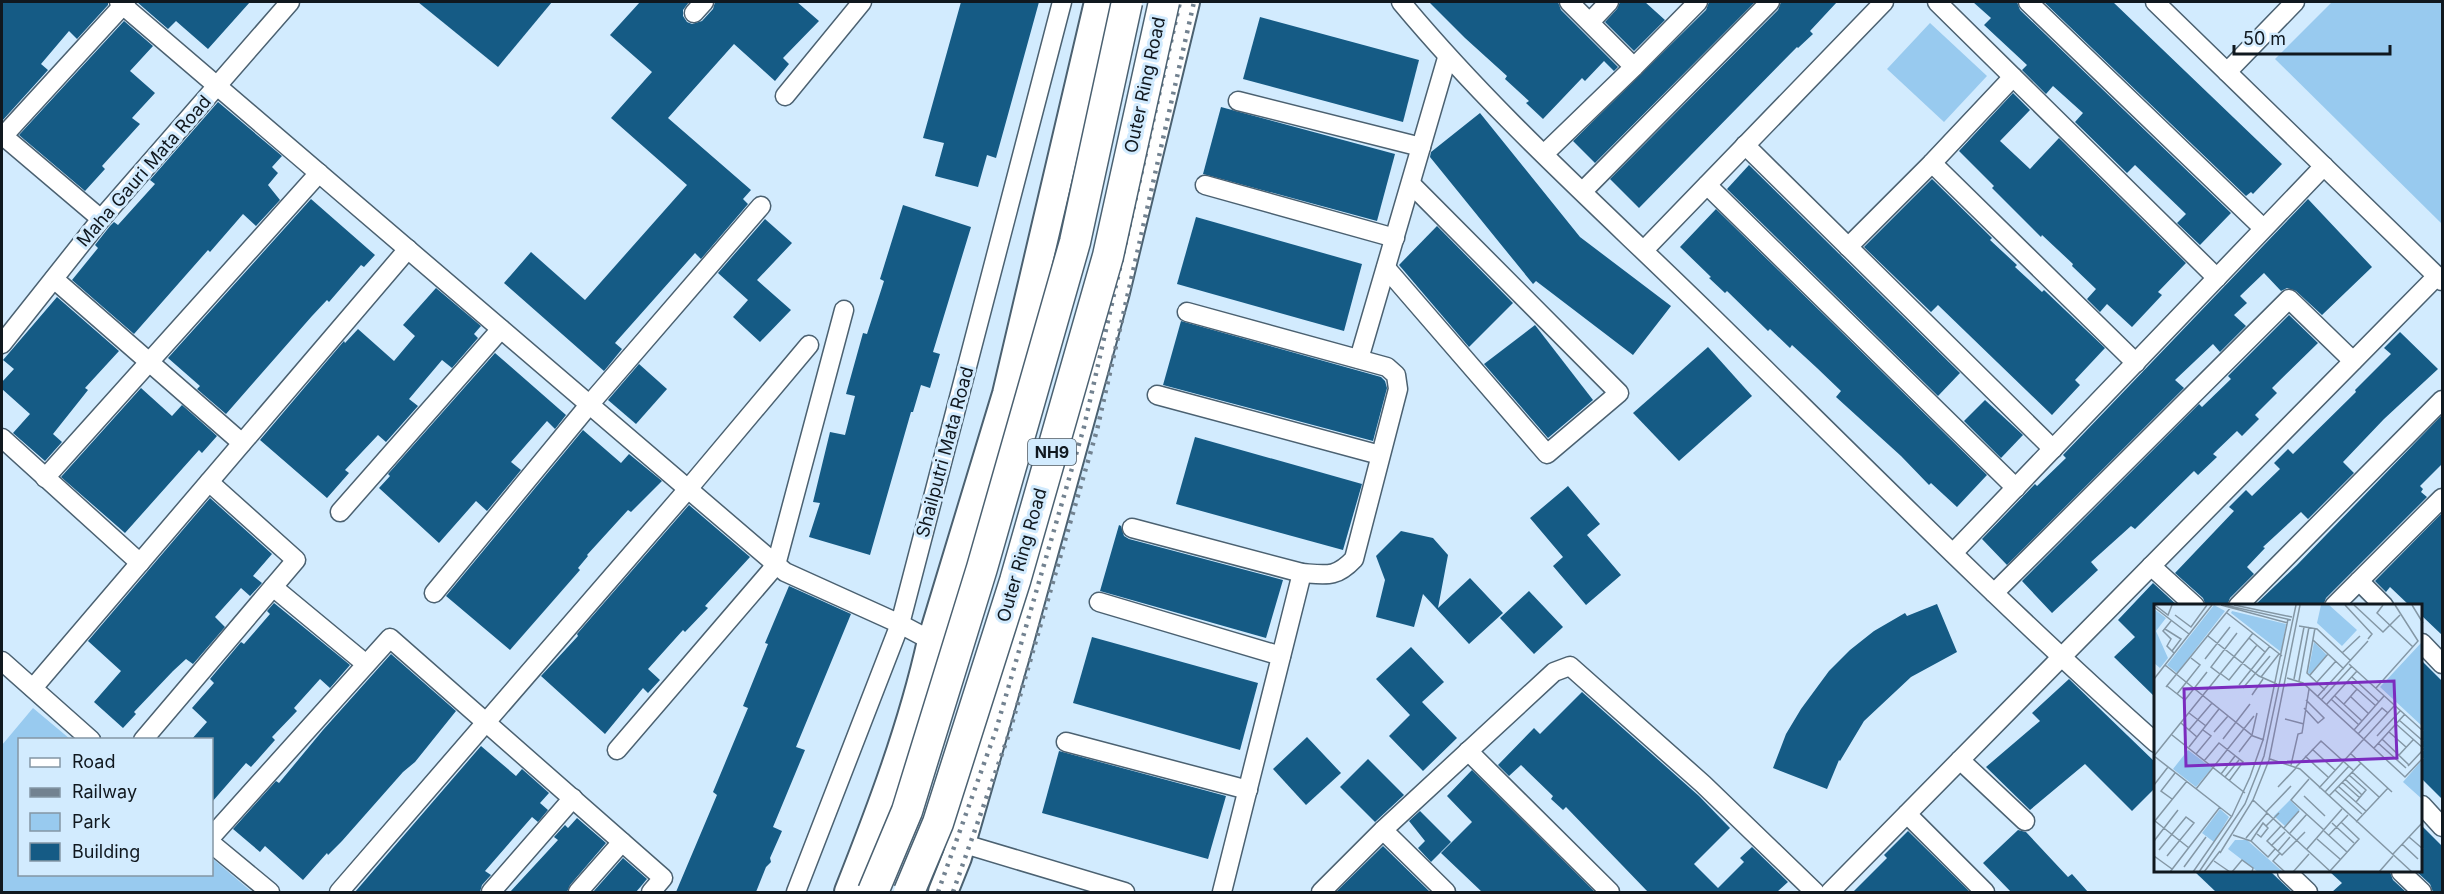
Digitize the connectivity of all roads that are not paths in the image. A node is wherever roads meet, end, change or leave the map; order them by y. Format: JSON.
{"nodes":[{"id":1,"x":290,"y":2,"type":"edge"},
{"id":2,"x":862,"y":2,"type":"edge"},
{"id":3,"x":1062,"y":2,"type":"edge"},
{"id":4,"x":1099,"y":2,"type":"edge"},
{"id":5,"x":1127,"y":2,"type":"edge"},
{"id":6,"x":1164,"y":2,"type":"edge"},
{"id":7,"x":1185,"y":2,"type":"edge"},
{"id":8,"x":1401,"y":2,"type":"edge"},
{"id":9,"x":1569,"y":2,"type":"edge"},
{"id":10,"x":1609,"y":2,"type":"edge"},
{"id":11,"x":1698,"y":2,"type":"edge"},
{"id":12,"x":1770,"y":2,"type":"edge"},
{"id":13,"x":1884,"y":2,"type":"edge"},
{"id":14,"x":1937,"y":2,"type":"edge"},
{"id":15,"x":2028,"y":2,"type":"edge"},
{"id":16,"x":2155,"y":2,"type":"edge"},
{"id":17,"x":2295,"y":2,"type":"edge"},
{"id":18,"x":123,"y":3,"type":"edge"},
{"id":19,"x":1590,"y":22,"type":"junction"},
{"id":20,"x":1448,"y":57,"type":"junction"},
{"id":21,"x":1634,"y":67,"type":"junction"},
{"id":22,"x":2227,"y":72,"type":"junction"},
{"id":23,"x":2013,"y":77,"type":"junction"},
{"id":24,"x":217,"y":86,"type":"junction"},
{"id":25,"x":785,"y":96,"type":"dead end"},
{"id":26,"x":1238,"y":100,"type":"dead end"},
{"id":27,"x":2,"y":134,"type":"edge"},
{"id":28,"x":1746,"y":145,"type":"junction"},
{"id":29,"x":1421,"y":147,"type":"junction"},
{"id":30,"x":1544,"y":154,"type":"junction"},
{"id":31,"x":1932,"y":163,"type":"junction"},
{"id":32,"x":2324,"y":166,"type":"junction"},
{"id":33,"x":319,"y":173,"type":"junction"},
{"id":34,"x":1411,"y":184,"type":"junction"},
{"id":35,"x":1205,"y":185,"type":"dead end"},
{"id":36,"x":1707,"y":185,"type":"junction"},
{"id":37,"x":1583,"y":191,"type":"junction"},
{"id":38,"x":761,"y":206,"type":"dead end"},
{"id":39,"x":100,"y":219,"type":"junction"},
{"id":40,"x":2263,"y":228,"type":"junction"},
{"id":41,"x":1395,"y":238,"type":"junction"},
{"id":42,"x":1848,"y":247,"type":"junction"},
{"id":43,"x":408,"y":249,"type":"junction"},
{"id":44,"x":1644,"y":250,"type":"junction"},
{"id":45,"x":1386,"y":268,"type":"junction"},
{"id":46,"x":2217,"y":278,"type":"junction"},
{"id":47,"x":54,"y":279,"type":"junction"},
{"id":48,"x":2440,"y":279,"type":"edge"},
{"id":49,"x":844,"y":310,"type":"dead end"},
{"id":50,"x":1187,"y":312,"type":"dead end"},
{"id":51,"x":501,"y":329,"type":"junction"},
{"id":52,"x":2,"y":344,"type":"edge"},
{"id":53,"x":809,"y":345,"type":"dead end"},
{"id":54,"x":1359,"y":359,"type":"junction"},
{"id":55,"x":2353,"y":361,"type":"junction"},
{"id":56,"x":149,"y":362,"type":"junction"},
{"id":57,"x":2136,"y":363,"type":"junction"},
{"id":58,"x":1157,"y":395,"type":"dead end"},
{"id":59,"x":2442,"y":400,"type":"edge"},
{"id":60,"x":589,"y":405,"type":"junction"},
{"id":61,"x":2,"y":438,"type":"edge"},
{"id":62,"x":242,"y":444,"type":"junction"},
{"id":63,"x":2053,"y":449,"type":"junction"},
{"id":64,"x":1380,"y":455,"type":"junction"},
{"id":65,"x":45,"y":478,"type":"junction"},
{"id":66,"x":209,"y":482,"type":"junction"},
{"id":67,"x":2016,"y":488,"type":"junction"},
{"id":68,"x":688,"y":489,"type":"junction"},
{"id":69,"x":2442,"y":498,"type":"edge"},
{"id":70,"x":340,"y":512,"type":"dead end"},
{"id":71,"x":1132,"y":528,"type":"dead end"},
{"id":72,"x":965,"y":535,"type":"junction"},
{"id":73,"x":1953,"y":553,"type":"junction"},
{"id":74,"x":1041,"y":559,"type":"junction"},
{"id":75,"x":141,"y":563,"type":"junction"},
{"id":76,"x":776,"y":565,"type":"junction"},
{"id":77,"x":2151,"y":566,"type":"junction"},
{"id":78,"x":1302,"y":573,"type":"junction"},
{"id":79,"x":2359,"y":581,"type":"junction"},
{"id":80,"x":273,"y":587,"type":"junction"},
{"id":81,"x":434,"y":593,"type":"dead end"},
{"id":82,"x":1994,"y":593,"type":"junction"},
{"id":83,"x":1100,"y":602,"type":"dead end"},
{"id":84,"x":2193,"y":604,"type":"edge"},
{"id":85,"x":2240,"y":604,"type":"edge"},
{"id":86,"x":2336,"y":604,"type":"edge"},
{"id":87,"x":2382,"y":604,"type":"edge"},
{"id":88,"x":900,"y":624,"type":"junction"},
{"id":89,"x":932,"y":641,"type":"junction"},
{"id":90,"x":2423,"y":645,"type":"edge"},
{"id":91,"x":1281,"y":656,"type":"junction"},
{"id":92,"x":2060,"y":658,"type":"junction"},
{"id":93,"x":2,"y":661,"type":"edge"},
{"id":94,"x":366,"y":664,"type":"junction"},
{"id":95,"x":2442,"y":664,"type":"edge"},
{"id":96,"x":33,"y":688,"type":"junction"},
{"id":97,"x":487,"y":722,"type":"junction"},
{"id":98,"x":89,"y":738,"type":"edge"},
{"id":99,"x":145,"y":738,"type":"edge"},
{"id":100,"x":2154,"y":741,"type":"edge"},
{"id":101,"x":1066,"y":742,"type":"dead end"},
{"id":102,"x":616,"y":750,"type":"dead end"},
{"id":103,"x":1468,"y":750,"type":"junction"},
{"id":104,"x":1960,"y":760,"type":"junction"},
{"id":105,"x":1248,"y":790,"type":"junction"},
{"id":106,"x":573,"y":798,"type":"junction"},
{"id":107,"x":2423,"y":807,"type":"edge"},
{"id":108,"x":1907,"y":814,"type":"junction"},
{"id":109,"x":2025,"y":821,"type":"dead end"},
{"id":110,"x":2442,"y":828,"type":"edge"},
{"id":111,"x":1383,"y":830,"type":"junction"},
{"id":112,"x":213,"y":835,"type":"edge"},
{"id":113,"x":622,"y":842,"type":"junction"},
{"id":114,"x":213,"y":845,"type":"edge"},
{"id":115,"x":959,"y":850,"type":"junction"},
{"id":116,"x":2288,"y":873,"type":"edge"},
{"id":117,"x":2402,"y":873,"type":"edge"},
{"id":118,"x":270,"y":892,"type":"edge"},
{"id":119,"x":339,"y":892,"type":"edge"},
{"id":120,"x":491,"y":892,"type":"edge"},
{"id":121,"x":578,"y":892,"type":"edge"},
{"id":122,"x":651,"y":892,"type":"edge"},
{"id":123,"x":796,"y":892,"type":"edge"},
{"id":124,"x":849,"y":892,"type":"edge"},
{"id":125,"x":873,"y":892,"type":"edge"},
{"id":126,"x":909,"y":892,"type":"edge"},
{"id":127,"x":944,"y":892,"type":"edge"},
{"id":128,"x":1082,"y":892,"type":"edge"},
{"id":129,"x":1125,"y":892,"type":"edge"},
{"id":130,"x":1222,"y":892,"type":"edge"},
{"id":131,"x":1321,"y":892,"type":"edge"},
{"id":132,"x":1446,"y":892,"type":"edge"},
{"id":133,"x":1610,"y":892,"type":"edge"},
{"id":134,"x":1815,"y":892,"type":"edge"},
{"id":135,"x":1830,"y":892,"type":"edge"},
{"id":136,"x":1985,"y":892,"type":"edge"},
{"id":137,"x":2308,"y":892,"type":"edge"},
{"id":138,"x":2422,"y":892,"type":"edge"}],
"edges":[{"from":1,"to":24,"type":"street","name":"Maha Gauri Mata Road"},
{"from":2,"to":25,"type":"street"},
{"from":3,"to":88,"type":"street","name":"Shailputri Mata Road"},
{"from":4,"to":72,"type":"main road"},
{"from":5,"to":125,"type":"highway","name":"Outer Ring Road","number":"NH9","bridge":true},
{"from":6,"to":126,"type":"highway","name":"Outer Ring Road","number":"NH9","bridge":true},
{"from":7,"to":74,"type":"main road","name":"Outer Ring Road"},
{"from":8,"to":20,"type":"street"},
{"from":9,"to":19,"type":"street"},
{"from":10,"to":19,"type":"street"},
{"from":11,"to":21,"type":"street"},
{"from":12,"to":37,"type":"street"},
{"from":13,"to":28,"type":"street"},
{"from":14,"to":23,"type":"street"},
{"from":15,"to":40,"type":"street"},
{"from":16,"to":22,"type":"street"},
{"from":17,"to":22,"type":"street"},
{"from":18,"to":24,"type":"street"},
{"from":18,"to":27,"type":"street"},
{"from":19,"to":21,"type":"street"},
{"from":20,"to":29,"type":"street"},
{"from":20,"to":30,"type":"street"},
{"from":21,"to":30,"type":"street"},
{"from":22,"to":32,"type":"street"},
{"from":23,"to":31,"type":"street"},
{"from":23,"to":46,"type":"street"},
{"from":24,"to":33,"type":"street"},
{"from":24,"to":39,"type":"street","name":"Maha Gauri Mata Road"},
{"from":26,"to":29,"type":"street"},
{"from":27,"to":39,"type":"street"},
{"from":28,"to":36,"type":"street"},
{"from":28,"to":42,"type":"street"},
{"from":29,"to":34,"type":"street"},
{"from":30,"to":37,"type":"street"},
{"from":31,"to":42,"type":"street"},
{"from":31,"to":57,"type":"street"},
{"from":32,"to":40,"type":"street"},
{"from":32,"to":48,"type":"street"},
{"from":33,"to":43,"type":"street"},
{"from":33,"to":56,"type":"street"},
{"from":34,"to":41,"type":"street"},
{"from":34,"to":45,"type":"street"},
{"from":35,"to":41,"type":"street"},
{"from":36,"to":44,"type":"street"},
{"from":36,"to":67,"type":"street"},
{"from":37,"to":44,"type":"street"},
{"from":38,"to":60,"type":"street"},
{"from":39,"to":47,"type":"street","name":"Maha Gauri Mata Road"},
{"from":40,"to":46,"type":"street"},
{"from":41,"to":45,"type":"street"},
{"from":42,"to":63,"type":"street"},
{"from":43,"to":51,"type":"street"},
{"from":43,"to":62,"type":"street"},
{"from":44,"to":73,"type":"street"},
{"from":45,"to":54,"type":"street"},
{"from":46,"to":57,"type":"street"},
{"from":47,"to":52,"type":"street","name":"Maha Gauri Mata Road"},
{"from":47,"to":56,"type":"street"},
{"from":48,"to":55,"type":"street"},
{"from":49,"to":76,"type":"street"},
{"from":50,"to":54,"type":"street"},
{"from":51,"to":60,"type":"street"},
{"from":51,"to":70,"type":"street"},
{"from":53,"to":68,"type":"street"},
{"from":54,"to":64,"type":"street"},
{"from":55,"to":77,"type":"street"},
{"from":55,"to":82,"type":"street"},
{"from":56,"to":62,"type":"street"},
{"from":56,"to":65,"type":"street"},
{"from":57,"to":63,"type":"street"},
{"from":58,"to":64,"type":"street"},
{"from":59,"to":85,"type":"street"},
{"from":60,"to":68,"type":"street"},
{"from":60,"to":81,"type":"street"},
{"from":61,"to":65,"type":"street"},
{"from":62,"to":66,"type":"street"},
{"from":63,"to":67,"type":"street"},
{"from":64,"to":78,"type":"street"},
{"from":65,"to":75,"type":"street"},
{"from":66,"to":75,"type":"street"},
{"from":66,"to":80,"type":"street"},
{"from":67,"to":73,"type":"street"},
{"from":68,"to":76,"type":"street"},
{"from":68,"to":97,"type":"street"},
{"from":69,"to":79,"type":"street"},
{"from":71,"to":78,"type":"street"},
{"from":72,"to":74,"type":"main road"},
{"from":72,"to":89,"type":"main road"},
{"from":73,"to":82,"type":"street"},
{"from":74,"to":115,"type":"main road","name":"Outer Ring Road"},
{"from":75,"to":96,"type":"street"},
{"from":76,"to":88,"type":"street"},
{"from":76,"to":102,"type":"street"},
{"from":77,"to":84,"type":"street"},
{"from":77,"to":92,"type":"street"},
{"from":78,"to":91,"type":"street"},
{"from":79,"to":86,"type":"street"},
{"from":79,"to":87,"type":"street"},
{"from":80,"to":94,"type":"street"},
{"from":80,"to":99,"type":"street"},
{"from":82,"to":92,"type":"street"},
{"from":83,"to":91,"type":"street"},
{"from":88,"to":89,"type":"street"},
{"from":88,"to":123,"type":"street","name":"Shailputri Mata Road"},
{"from":89,"to":124,"type":"main road"},
{"from":90,"to":95,"type":"street"},
{"from":91,"to":105,"type":"street"},
{"from":92,"to":100,"type":"street"},
{"from":92,"to":104,"type":"street"},
{"from":93,"to":96,"type":"street"},
{"from":94,"to":97,"type":"street"},
{"from":94,"to":112,"type":"street"},
{"from":96,"to":98,"type":"street"},
{"from":97,"to":106,"type":"street"},
{"from":97,"to":119,"type":"street"},
{"from":101,"to":105,"type":"street"},
{"from":103,"to":111,"type":"street"},
{"from":103,"to":133,"type":"street"},
{"from":103,"to":134,"type":"street"},
{"from":104,"to":108,"type":"street"},
{"from":104,"to":109,"type":"street"},
{"from":105,"to":130,"type":"street"},
{"from":106,"to":113,"type":"street"},
{"from":106,"to":120,"type":"street"},
{"from":107,"to":110,"type":"street"},
{"from":108,"to":135,"type":"street"},
{"from":108,"to":136,"type":"street"},
{"from":111,"to":131,"type":"street"},
{"from":111,"to":132,"type":"street"},
{"from":113,"to":121,"type":"street"},
{"from":113,"to":122,"type":"street"},
{"from":114,"to":118,"type":"street"},
{"from":115,"to":127,"type":"main road","name":"Outer Ring Road"},
{"from":115,"to":128,"type":"street"},
{"from":115,"to":129,"type":"street"},
{"from":116,"to":137,"type":"street"},
{"from":117,"to":138,"type":"street"}]}
